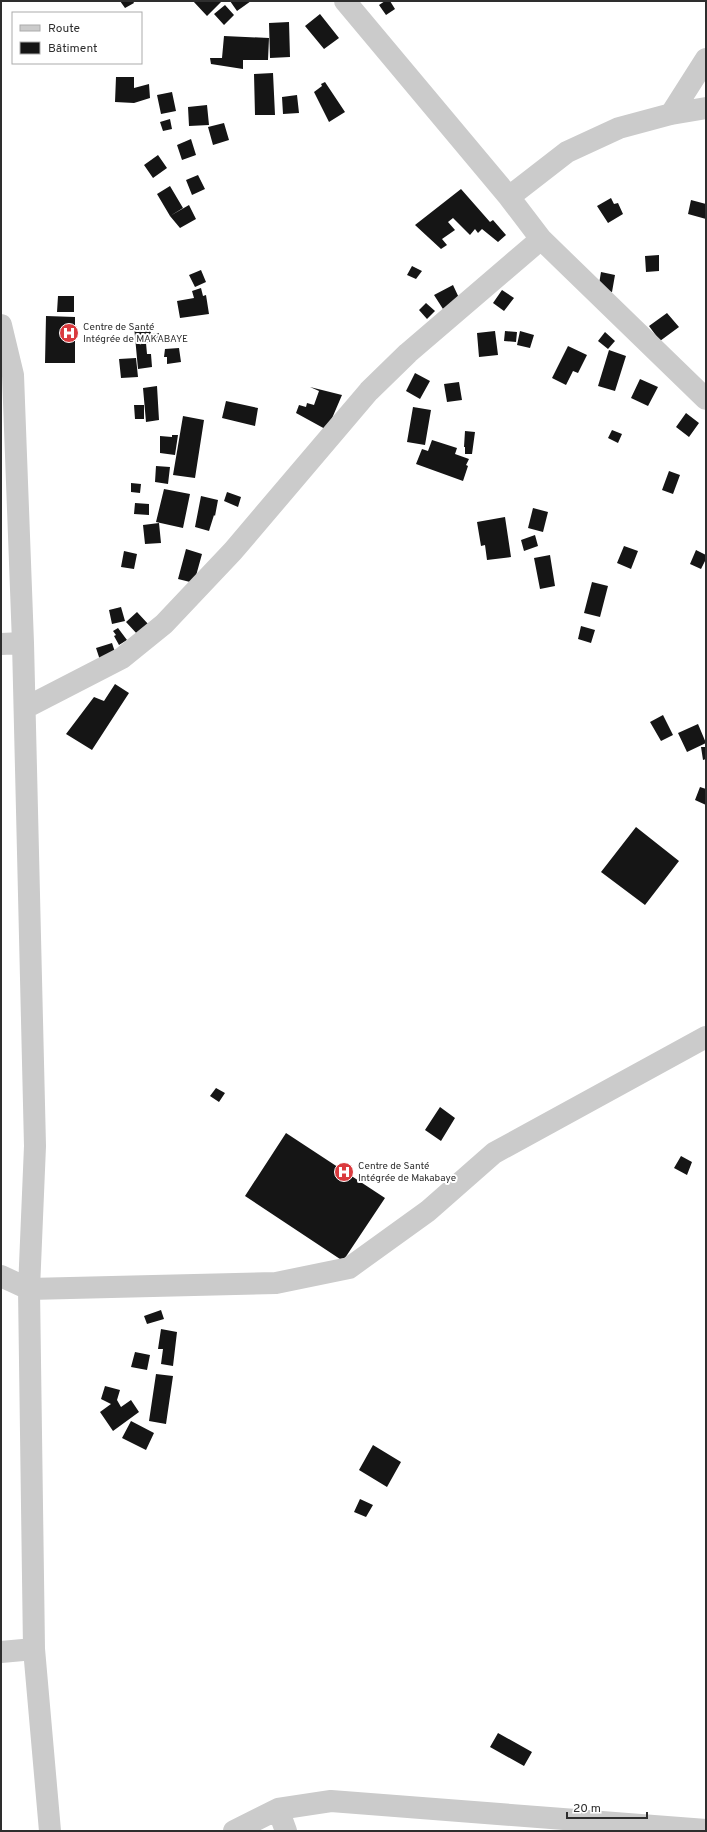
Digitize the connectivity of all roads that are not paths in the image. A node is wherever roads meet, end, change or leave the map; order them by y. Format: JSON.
{"nodes":[{"id":1,"x":345,"y":1,"type":"edge"},
{"id":2,"x":706,"y":59,"type":"edge"},
{"id":3,"x":706,"y":108,"type":"edge"},
{"id":4,"x":671,"y":114,"type":"junction"},
{"id":5,"x":509,"y":197,"type":"junction"},
{"id":6,"x":541,"y":239,"type":"junction"},
{"id":7,"x":1,"y":325,"type":"edge"},
{"id":8,"x":7,"y":372,"type":"edge"},
{"id":9,"x":706,"y":399,"type":"edge"},
{"id":10,"x":23,"y":643,"type":"junction"},
{"id":11,"x":1,"y":644,"type":"edge"},
{"id":12,"x":25,"y":708,"type":"junction"},
{"id":13,"x":706,"y":1037,"type":"edge"},
{"id":14,"x":1,"y":1276,"type":"edge"},
{"id":15,"x":29,"y":1289,"type":"junction"},
{"id":16,"x":34,"y":1649,"type":"junction"},
{"id":17,"x":1,"y":1652,"type":"edge"},
{"id":18,"x":278,"y":1809,"type":"junction"},
{"id":19,"x":706,"y":1830,"type":"edge"},
{"id":20,"x":50,"y":1831,"type":"edge"},
{"id":21,"x":234,"y":1831,"type":"edge"},
{"id":22,"x":286,"y":1831,"type":"edge"}],
"edges":[{"from":1,"to":5,"type":"street"},
{"from":2,"to":4,"type":"street"},
{"from":3,"to":4,"type":"street"},
{"from":4,"to":5,"type":"street"},
{"from":5,"to":6,"type":"street"},
{"from":6,"to":9,"type":"street"},
{"from":6,"to":12,"type":"street"},
{"from":7,"to":8,"type":"street"},
{"from":8,"to":10,"type":"street"},
{"from":10,"to":11,"type":"street"},
{"from":10,"to":12,"type":"street"},
{"from":12,"to":15,"type":"street"},
{"from":13,"to":15,"type":"street"},
{"from":14,"to":15,"type":"street"},
{"from":15,"to":16,"type":"street"},
{"from":16,"to":17,"type":"street"},
{"from":16,"to":20,"type":"street"},
{"from":18,"to":19,"type":"street"},
{"from":18,"to":21,"type":"street"},
{"from":18,"to":22,"type":"street"}]}
